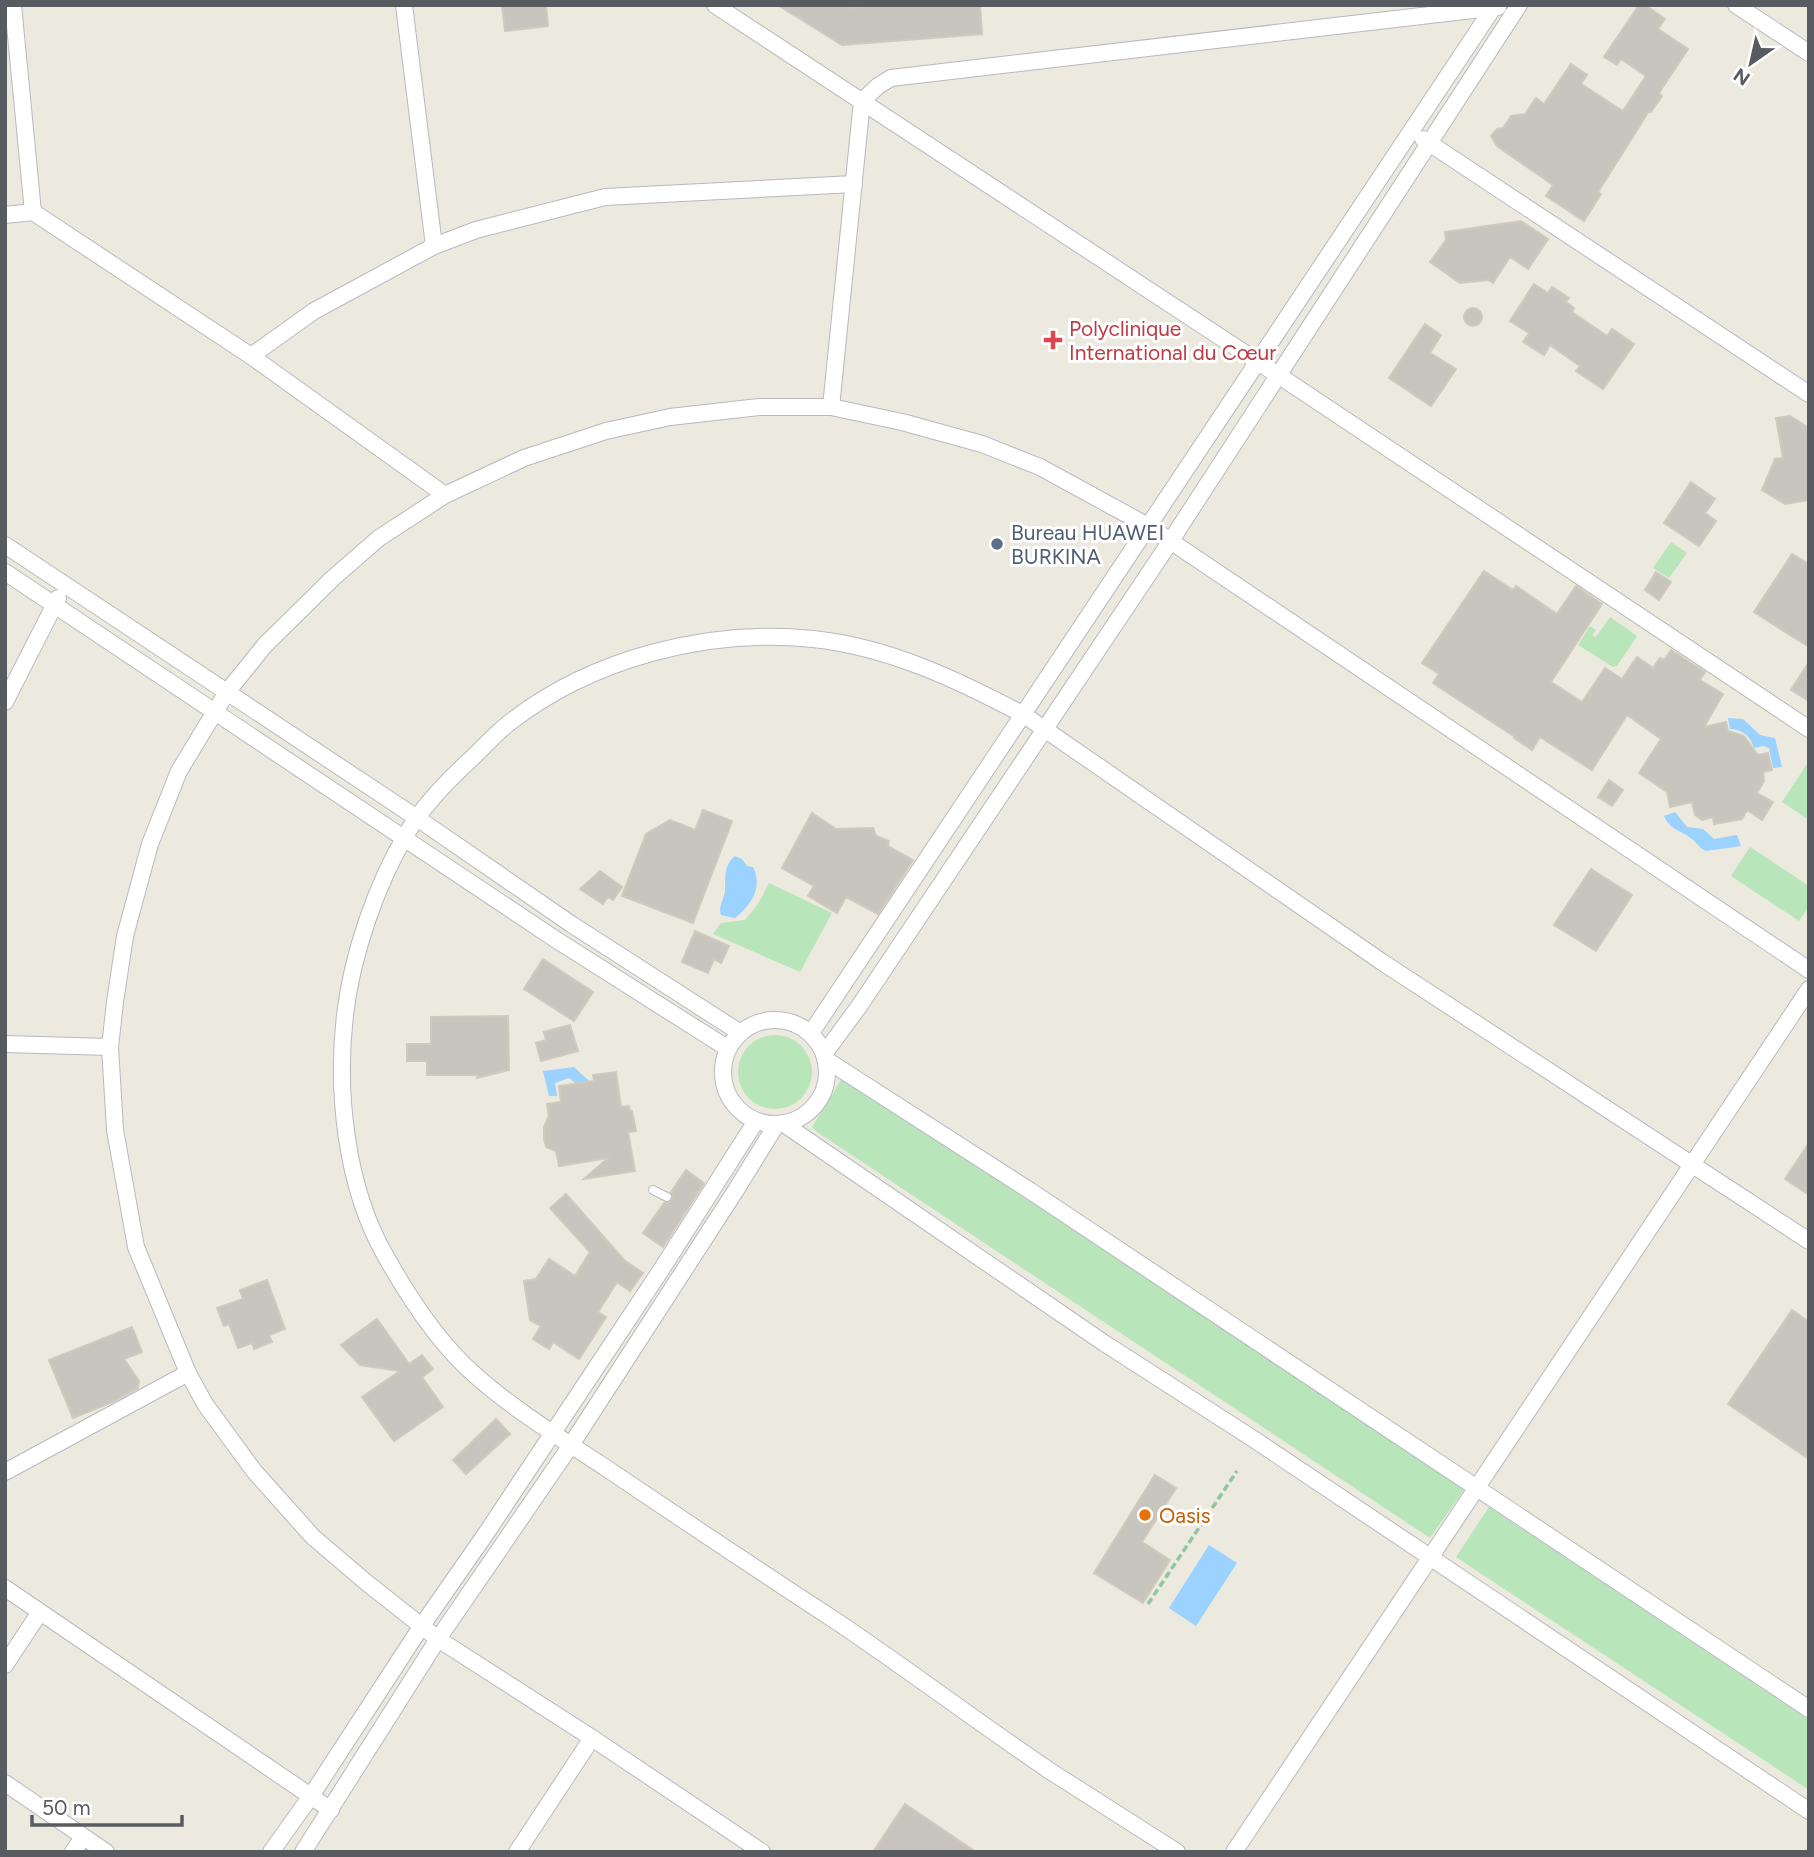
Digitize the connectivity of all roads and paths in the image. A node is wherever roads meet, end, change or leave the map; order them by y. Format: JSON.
{"nodes":[{"id":1,"x":13,"y":5,"type":"edge"},
{"id":2,"x":404,"y":5,"type":"edge"},
{"id":3,"x":715,"y":5,"type":"edge"},
{"id":4,"x":1512,"y":5,"type":"edge"},
{"id":5,"x":1519,"y":5,"type":"edge"},
{"id":6,"x":1736,"y":5,"type":"edge"},
{"id":7,"x":1494,"y":6,"type":"edge"},
{"id":8,"x":1809,"y":53,"type":"edge"},
{"id":9,"x":862,"y":101,"type":"junction"},
{"id":10,"x":1411,"y":131,"type":"junction"},
{"id":11,"x":1430,"y":143,"type":"junction"},
{"id":12,"x":854,"y":184,"type":"junction"},
{"id":13,"x":33,"y":212,"type":"junction"},
{"id":14,"x":5,"y":215,"type":"edge"},
{"id":15,"x":434,"y":246,"type":"junction"},
{"id":16,"x":251,"y":356,"type":"junction"},
{"id":17,"x":1257,"y":362,"type":"junction"},
{"id":18,"x":1278,"y":375,"type":"junction"},
{"id":19,"x":1809,"y":394,"type":"edge"},
{"id":20,"x":831,"y":407,"type":"junction"},
{"id":21,"x":445,"y":495,"type":"junction"},
{"id":22,"x":1148,"y":526,"type":"junction"},
{"id":23,"x":1170,"y":542,"type":"junction"},
{"id":24,"x":5,"y":544,"type":"edge"},
{"id":25,"x":5,"y":572,"type":"edge"},
{"id":26,"x":66,"y":585,"type":"junction"},
{"id":27,"x":54,"y":605,"type":"junction"},
{"id":28,"x":227,"y":692,"type":"junction"},
{"id":29,"x":5,"y":702,"type":"edge"},
{"id":30,"x":215,"y":711,"type":"junction"},
{"id":31,"x":1024,"y":715,"type":"junction"},
{"id":32,"x":1809,"y":729,"type":"edge"},
{"id":33,"x":1044,"y":730,"type":"junction"},
{"id":34,"x":417,"y":818,"type":"junction"},
{"id":35,"x":405,"y":837,"type":"junction"},
{"id":36,"x":1809,"y":970,"type":"edge"},
{"id":37,"x":1809,"y":989,"type":"edge"},
{"id":38,"x":739,"y":1032,"type":"junction"},
{"id":39,"x":811,"y":1033,"type":"junction"},
{"id":40,"x":5,"y":1044,"type":"edge"},
{"id":41,"x":110,"y":1047,"type":"junction"},
{"id":42,"x":727,"y":1048,"type":"junction"},
{"id":43,"x":825,"y":1056,"type":"junction"},
{"id":44,"x":756,"y":1121,"type":"junction"},
{"id":45,"x":780,"y":1124,"type":"junction"},
{"id":46,"x":1692,"y":1164,"type":"junction"},
{"id":47,"x":653,"y":1189,"type":"dead end"},
{"id":48,"x":667,"y":1197,"type":"dead end"},
{"id":49,"x":1809,"y":1241,"type":"edge"},
{"id":50,"x":188,"y":1373,"type":"junction"},
{"id":51,"x":553,"y":1433,"type":"junction"},
{"id":52,"x":571,"y":1445,"type":"junction"},
{"id":53,"x":1237,"y":1471,"type":"dead end"},
{"id":54,"x":5,"y":1472,"type":"edge"},
{"id":55,"x":1476,"y":1488,"type":"junction"},
{"id":56,"x":1429,"y":1559,"type":"junction"},
{"id":57,"x":5,"y":1588,"type":"edge"},
{"id":58,"x":1148,"y":1604,"type":"dead end"},
{"id":59,"x":40,"y":1612,"type":"junction"},
{"id":60,"x":421,"y":1627,"type":"junction"},
{"id":61,"x":438,"y":1639,"type":"junction"},
{"id":62,"x":5,"y":1665,"type":"edge"},
{"id":63,"x":1809,"y":1709,"type":"edge"},
{"id":64,"x":592,"y":1738,"type":"junction"},
{"id":65,"x":5,"y":1783,"type":"edge"},
{"id":66,"x":311,"y":1796,"type":"junction"},
{"id":67,"x":331,"y":1810,"type":"junction"},
{"id":68,"x":1809,"y":1811,"type":"edge"},
{"id":69,"x":83,"y":1836,"type":"junction"},
{"id":70,"x":73,"y":1852,"type":"edge"},
{"id":71,"x":106,"y":1852,"type":"edge"},
{"id":72,"x":271,"y":1852,"type":"edge"},
{"id":73,"x":303,"y":1852,"type":"edge"},
{"id":74,"x":517,"y":1852,"type":"edge"},
{"id":75,"x":762,"y":1852,"type":"edge"},
{"id":76,"x":1177,"y":1852,"type":"edge"},
{"id":77,"x":1234,"y":1852,"type":"edge"}],
"edges":[{"from":1,"to":13,"type":"street"},
{"from":2,"to":15,"type":"street"},
{"from":3,"to":9,"type":"street"},
{"from":4,"to":7,"type":"street"},
{"from":5,"to":11,"type":"street"},
{"from":6,"to":8,"type":"street"},
{"from":7,"to":9,"type":"street"},
{"from":7,"to":10,"type":"street"},
{"from":9,"to":12,"type":"street"},
{"from":9,"to":17,"type":"street"},
{"from":10,"to":11,"type":"street"},
{"from":10,"to":17,"type":"street"},
{"from":11,"to":18,"type":"street"},
{"from":11,"to":19,"type":"street"},
{"from":12,"to":15,"type":"street"},
{"from":12,"to":20,"type":"street"},
{"from":13,"to":14,"type":"street"},
{"from":13,"to":16,"type":"street"},
{"from":15,"to":16,"type":"street"},
{"from":16,"to":21,"type":"street"},
{"from":17,"to":18,"type":"street"},
{"from":17,"to":22,"type":"street"},
{"from":18,"to":23,"type":"street"},
{"from":18,"to":32,"type":"street"},
{"from":20,"to":21,"type":"street"},
{"from":20,"to":22,"type":"street"},
{"from":21,"to":28,"type":"street"},
{"from":22,"to":23,"type":"street"},
{"from":22,"to":31,"type":"street"},
{"from":23,"to":33,"type":"street"},
{"from":23,"to":36,"type":"street"},
{"from":24,"to":26,"type":"street"},
{"from":25,"to":27,"type":"street"},
{"from":26,"to":27,"type":"street"},
{"from":26,"to":28,"type":"street"},
{"from":27,"to":29,"type":"street"},
{"from":27,"to":30,"type":"street"},
{"from":28,"to":30,"type":"street"},
{"from":28,"to":34,"type":"street"},
{"from":30,"to":35,"type":"street"},
{"from":30,"to":41,"type":"street"},
{"from":31,"to":33,"type":"street"},
{"from":31,"to":34,"type":"street"},
{"from":31,"to":39,"type":"street"},
{"from":33,"to":43,"type":"street"},
{"from":33,"to":46,"type":"street"},
{"from":34,"to":35,"type":"street"},
{"from":34,"to":38,"type":"street"},
{"from":35,"to":42,"type":"street"},
{"from":35,"to":51,"type":"street"},
{"from":37,"to":46,"type":"street"},
{"from":38,"to":39,"type":"street"},
{"from":38,"to":42,"type":"street"},
{"from":39,"to":43,"type":"street"},
{"from":40,"to":41,"type":"street"},
{"from":41,"to":50,"type":"street"},
{"from":42,"to":44,"type":"street"},
{"from":43,"to":45,"type":"street"},
{"from":43,"to":55,"type":"street"},
{"from":44,"to":45,"type":"street"},
{"from":44,"to":51,"type":"street"},
{"from":45,"to":52,"type":"street"},
{"from":45,"to":56,"type":"street"},
{"from":46,"to":49,"type":"street"},
{"from":46,"to":55,"type":"street"},
{"from":47,"to":48,"type":"lane"},
{"from":50,"to":54,"type":"street"},
{"from":50,"to":60,"type":"street"},
{"from":51,"to":52,"type":"street"},
{"from":51,"to":60,"type":"street"},
{"from":52,"to":61,"type":"street"},
{"from":52,"to":76,"type":"street"},
{"from":53,"to":58,"type":"path"},
{"from":55,"to":56,"type":"street"},
{"from":55,"to":63,"type":"street"},
{"from":56,"to":68,"type":"street"},
{"from":56,"to":77,"type":"street"},
{"from":57,"to":59,"type":"street"},
{"from":59,"to":62,"type":"street"},
{"from":59,"to":66,"type":"street"},
{"from":60,"to":61,"type":"street"},
{"from":60,"to":66,"type":"street"},
{"from":61,"to":64,"type":"street"},
{"from":61,"to":67,"type":"street"},
{"from":64,"to":74,"type":"street"},
{"from":64,"to":75,"type":"street"},
{"from":65,"to":69,"type":"street"},
{"from":66,"to":67,"type":"street"},
{"from":66,"to":72,"type":"street"},
{"from":67,"to":73,"type":"street"},
{"from":69,"to":70,"type":"street"},
{"from":69,"to":71,"type":"street"}]}
